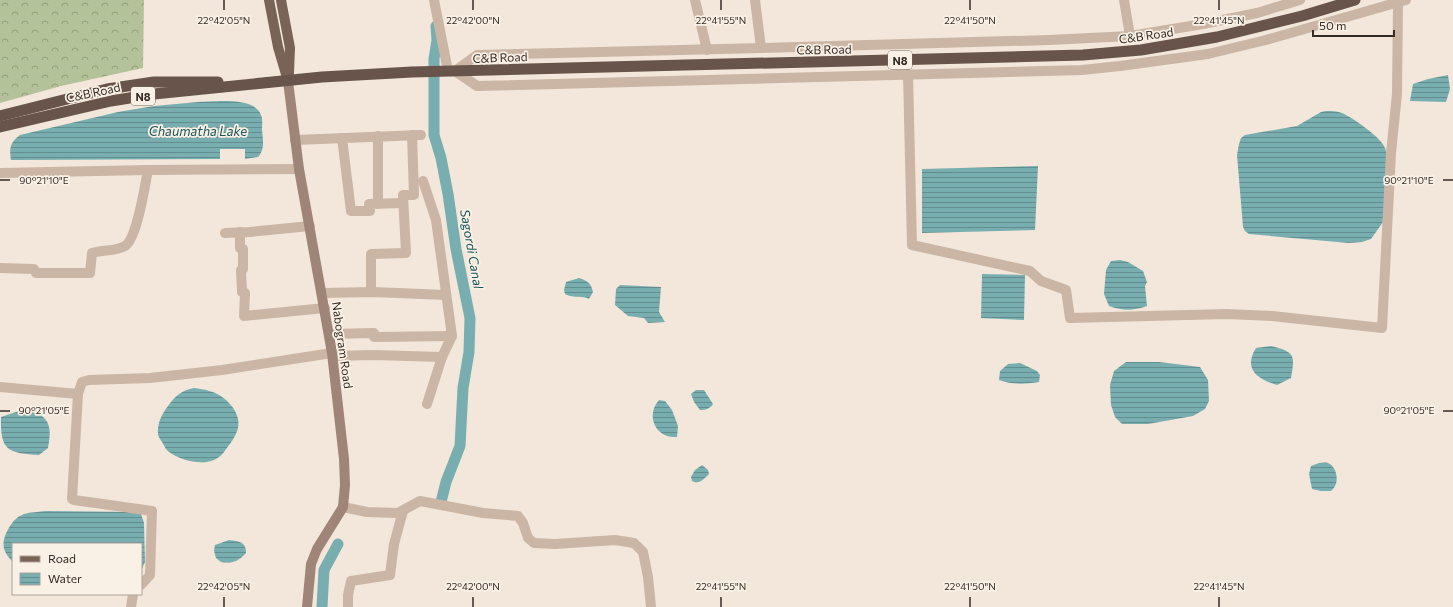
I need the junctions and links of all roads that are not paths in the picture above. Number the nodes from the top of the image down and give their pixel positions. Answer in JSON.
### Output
{"nodes":[{"id":1,"x":269,"y":0,"type":"edge"},
{"id":2,"x":281,"y":0,"type":"edge"},
{"id":3,"x":434,"y":0,"type":"edge"},
{"id":4,"x":695,"y":0,"type":"edge"},
{"id":5,"x":755,"y":0,"type":"edge"},
{"id":6,"x":1124,"y":0,"type":"edge"},
{"id":7,"x":1300,"y":0,"type":"edge"},
{"id":8,"x":1355,"y":0,"type":"edge"},
{"id":9,"x":1402,"y":1,"type":"edge"},
{"id":10,"x":1130,"y":36,"type":"junction"},
{"id":11,"x":761,"y":48,"type":"junction"},
{"id":12,"x":707,"y":50,"type":"junction"},
{"id":13,"x":447,"y":72,"type":"junction"},
{"id":14,"x":908,"y":74,"type":"junction"},
{"id":15,"x":288,"y":81,"type":"junction"},
{"id":16,"x":0,"y":116,"type":"edge"},
{"id":17,"x":0,"y":127,"type":"edge"},
{"id":18,"x":378,"y":136,"type":"junction"},
{"id":19,"x":342,"y":138,"type":"junction"},
{"id":20,"x":295,"y":140,"type":"junction"},
{"id":21,"x":299,"y":169,"type":"junction"},
{"id":22,"x":148,"y":170,"type":"junction"},
{"id":23,"x":0,"y":173,"type":"edge"},
{"id":24,"x":423,"y":181,"type":"dead end"},
{"id":25,"x":403,"y":203,"type":"junction"},
{"id":26,"x":378,"y":204,"type":"junction"},
{"id":27,"x":310,"y":226,"type":"junction"},
{"id":28,"x":240,"y":232,"type":"junction"},
{"id":29,"x":225,"y":233,"type":"dead end"},
{"id":30,"x":0,"y":268,"type":"edge"},
{"id":31,"x":371,"y":292,"type":"junction"},
{"id":32,"x":322,"y":293,"type":"junction"},
{"id":33,"x":446,"y":295,"type":"junction"},
{"id":34,"x":325,"y":308,"type":"junction"},
{"id":35,"x":329,"y":334,"type":"junction"},
{"id":36,"x":452,"y":336,"type":"junction"},
{"id":37,"x":332,"y":354,"type":"junction"},
{"id":38,"x":442,"y":356,"type":"junction"},
{"id":39,"x":0,"y":387,"type":"edge"},
{"id":40,"x":78,"y":394,"type":"junction"},
{"id":41,"x":427,"y":404,"type":"dead end"},
{"id":42,"x":343,"y":507,"type":"junction"},
{"id":43,"x":403,"y":511,"type":"junction"},
{"id":44,"x":142,"y":584,"type":"edge"},
{"id":45,"x":133,"y":595,"type":"edge"},
{"id":46,"x":131,"y":607,"type":"edge"},
{"id":47,"x":307,"y":607,"type":"edge"},
{"id":48,"x":348,"y":607,"type":"edge"},
{"id":49,"x":651,"y":607,"type":"edge"}],
"edges":[{"from":1,"to":15,"type":"main road"},
{"from":2,"to":15,"type":"main road"},
{"from":3,"to":13,"type":"street"},
{"from":4,"to":12,"type":"street"},
{"from":5,"to":11,"type":"street"},
{"from":6,"to":10,"type":"street"},
{"from":7,"to":10,"type":"street"},
{"from":8,"to":13,"type":"highway","name":"C&B Road","number":"N8"},
{"from":9,"to":14,"type":"street"},
{"from":9,"to":14,"type":"street"},
{"from":10,"to":11,"type":"street"},
{"from":11,"to":12,"type":"street"},
{"from":12,"to":13,"type":"street"},
{"from":13,"to":14,"type":"street"},
{"from":13,"to":15,"type":"highway","name":"C&B Road","number":"N8"},
{"from":15,"to":16,"type":"highway","name":"C&B Road","number":"N8"},
{"from":15,"to":17,"type":"highway","name":"C&B Road","number":"N8"},
{"from":15,"to":20,"type":"main road","name":"Nabogram Road"},
{"from":18,"to":19,"type":"street"},
{"from":18,"to":25,"type":"street"},
{"from":18,"to":26,"type":"street"},
{"from":19,"to":20,"type":"street"},
{"from":19,"to":26,"type":"street"},
{"from":20,"to":21,"type":"main road","name":"Nabogram Road"},
{"from":21,"to":22,"type":"street"},
{"from":21,"to":27,"type":"main road","name":"Nabogram Road"},
{"from":22,"to":23,"type":"street"},
{"from":22,"to":30,"type":"street"},
{"from":24,"to":33,"type":"street"},
{"from":25,"to":26,"type":"street"},
{"from":25,"to":31,"type":"street"},
{"from":27,"to":28,"type":"street"},
{"from":27,"to":32,"type":"main road","name":"Nabogram Road"},
{"from":28,"to":29,"type":"street"},
{"from":28,"to":34,"type":"street"},
{"from":31,"to":32,"type":"street"},
{"from":31,"to":33,"type":"street"},
{"from":32,"to":34,"type":"main road","name":"Nabogram Road"},
{"from":33,"to":36,"type":"street"},
{"from":34,"to":35,"type":"main road","name":"Nabogram Road"},
{"from":35,"to":36,"type":"street"},
{"from":35,"to":37,"type":"main road","name":"Nabogram Road"},
{"from":36,"to":38,"type":"street"},
{"from":37,"to":38,"type":"street"},
{"from":37,"to":40,"type":"street"},
{"from":37,"to":42,"type":"main road","name":"Nabogram Road"},
{"from":38,"to":41,"type":"street"},
{"from":39,"to":40,"type":"street"},
{"from":40,"to":44,"type":"street"},
{"from":42,"to":43,"type":"street"},
{"from":42,"to":47,"type":"main road","name":"Nabogram Road"},
{"from":43,"to":48,"type":"street"},
{"from":43,"to":49,"type":"street"},
{"from":45,"to":46,"type":"street"}]}
